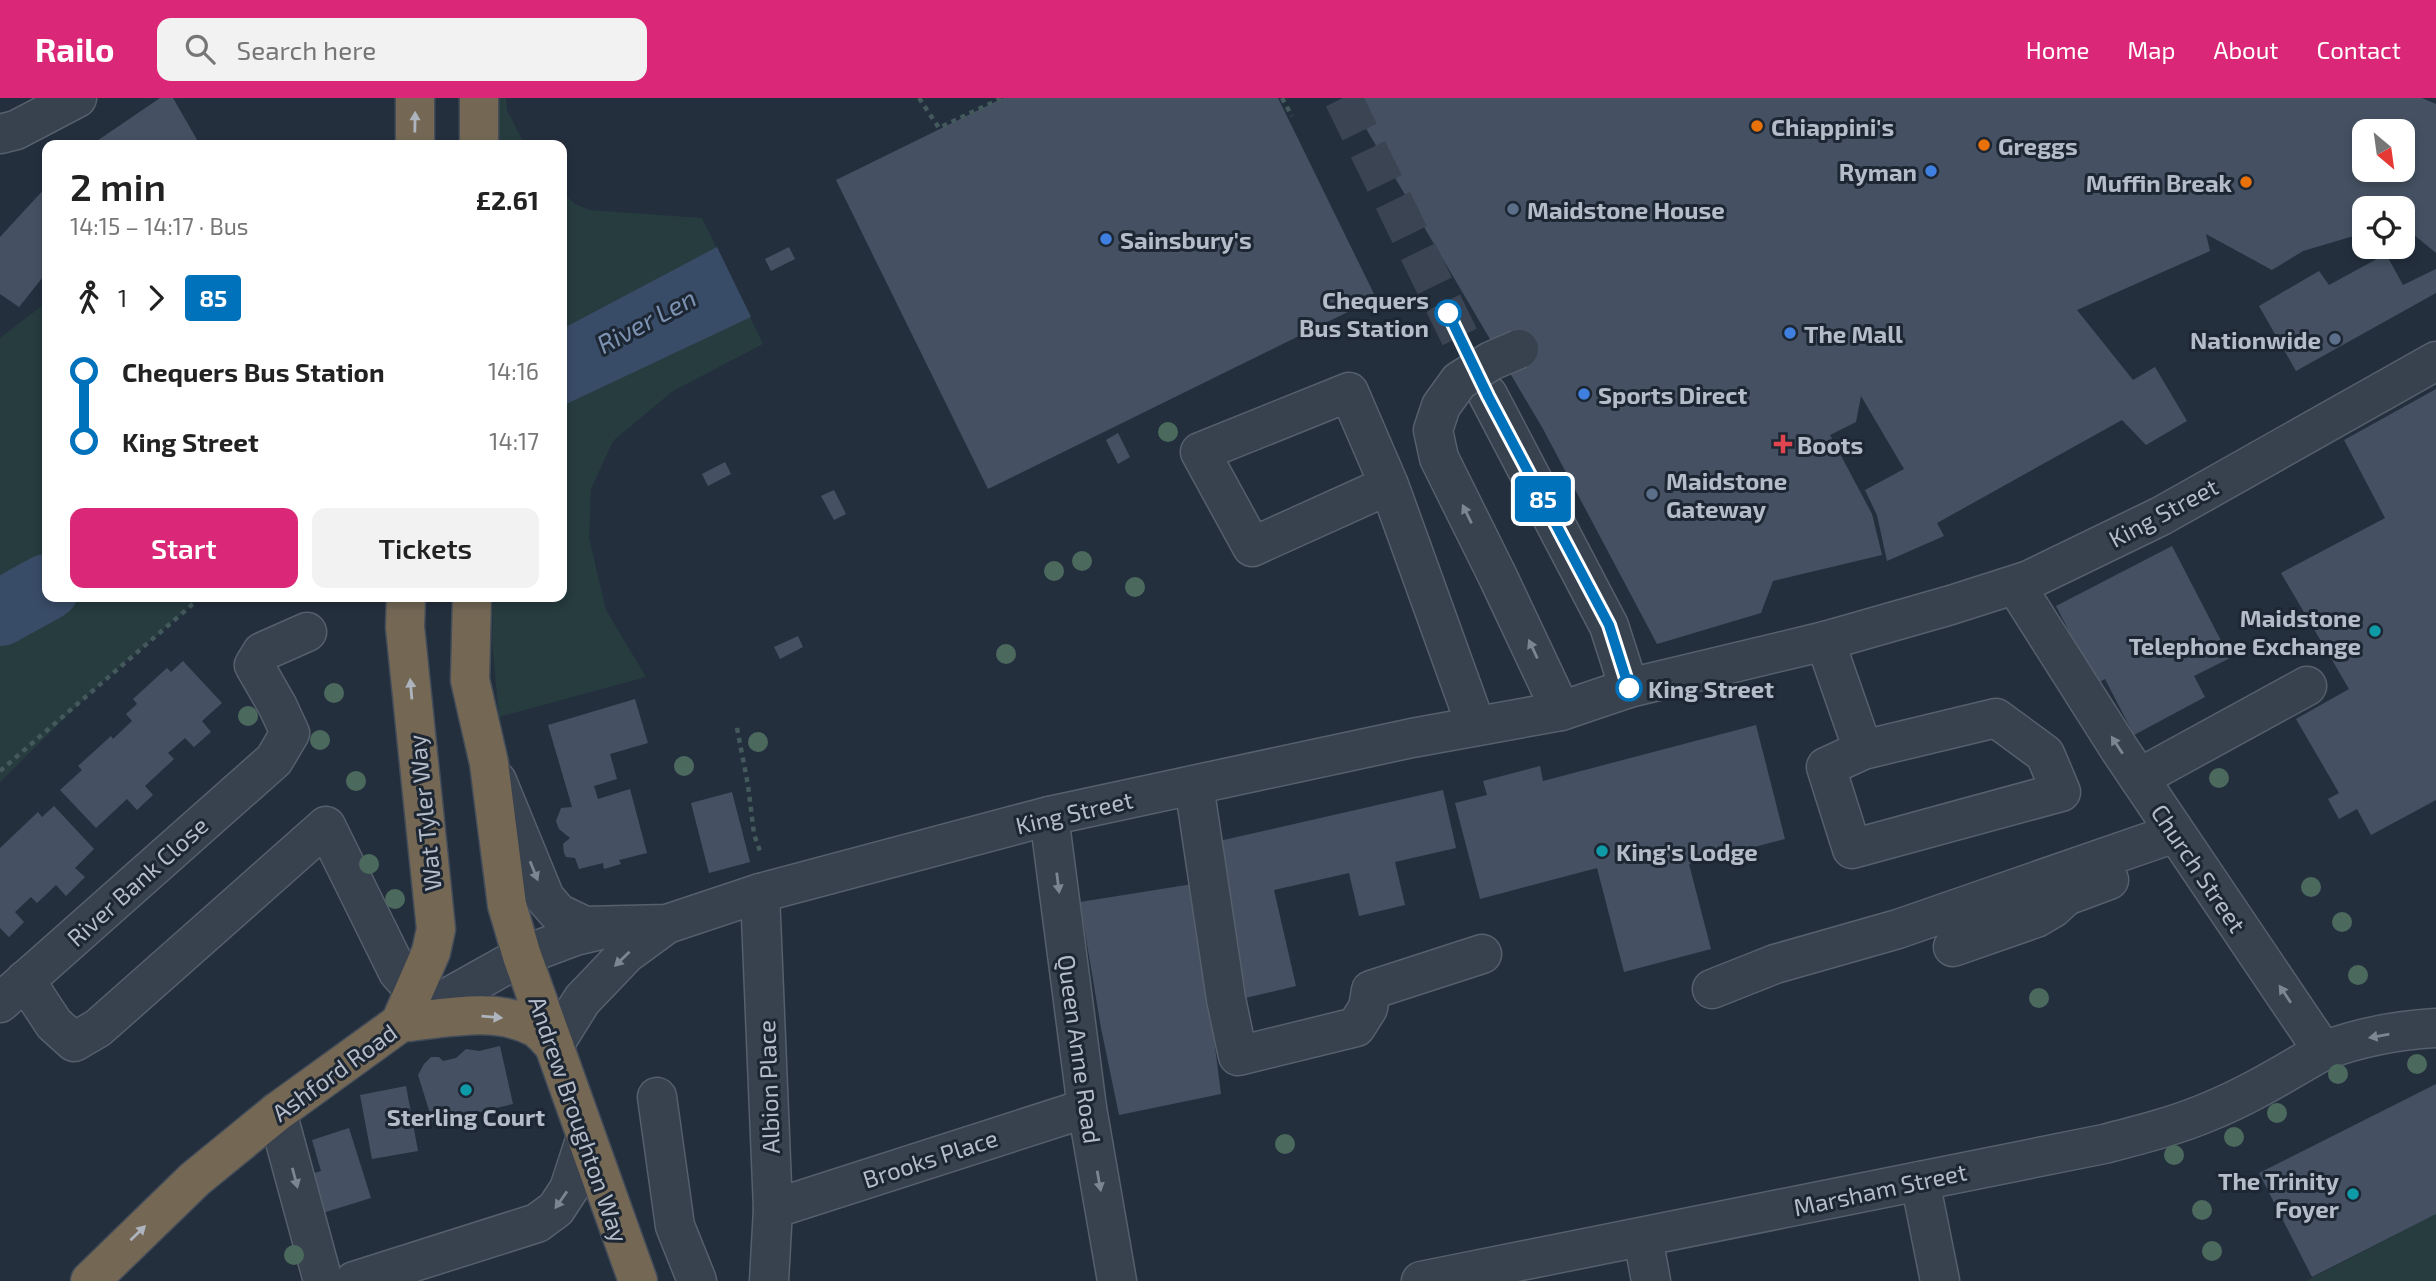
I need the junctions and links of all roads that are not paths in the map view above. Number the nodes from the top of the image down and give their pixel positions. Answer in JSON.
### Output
{"nodes":[{"id":1,"x":76,"y":98,"type":"edge"},
{"id":2,"x":415,"y":98,"type":"edge"},
{"id":3,"x":479,"y":98,"type":"edge"},
{"id":4,"x":0,"y":134,"type":"edge"},
{"id":5,"x":415,"y":140,"type":"edge"},
{"id":6,"x":479,"y":140,"type":"edge"},
{"id":7,"x":1519,"y":349,"type":"dead end"},
{"id":8,"x":2436,"y":361,"type":"edge"},
{"id":9,"x":1488,"y":396,"type":"tunnel mouth"},
{"id":10,"x":1390,"y":485,"type":"junction"},
{"id":11,"x":2016,"y":586,"type":"junction"},
{"id":12,"x":406,"y":602,"type":"edge"},
{"id":13,"x":472,"y":602,"type":"edge"},
{"id":14,"x":307,"y":632,"type":"dead end"},
{"id":15,"x":1825,"y":641,"type":"junction"},
{"id":16,"x":2307,"y":686,"type":"dead end"},
{"id":17,"x":1629,"y":688,"type":"junction"},
{"id":18,"x":1561,"y":711,"type":"junction"},
{"id":19,"x":1476,"y":726,"type":"junction"},
{"id":20,"x":1863,"y":750,"type":"junction"},
{"id":21,"x":489,"y":763,"type":"junction"},
{"id":22,"x":2139,"y":778,"type":"junction"},
{"id":23,"x":1194,"y":785,"type":"junction"},
{"id":24,"x":1049,"y":816,"type":"junction"},
{"id":25,"x":2180,"y":841,"type":"junction"},
{"id":26,"x":766,"y":891,"type":"junction"},
{"id":27,"x":667,"y":924,"type":"junction"},
{"id":28,"x":618,"y":925,"type":"junction"},
{"id":29,"x":1953,"y":947,"type":"dead end"},
{"id":30,"x":1482,"y":954,"type":"dead end"},
{"id":31,"x":522,"y":956,"type":"junction"},
{"id":32,"x":1712,"y":989,"type":"dead end"},
{"id":33,"x":13,"y":991,"type":"edge"},
{"id":34,"x":407,"y":1007,"type":"junction"},
{"id":35,"x":2436,"y":1028,"type":"edge"},
{"id":36,"x":554,"y":1045,"type":"junction"},
{"id":37,"x":2323,"y":1051,"type":"junction"},
{"id":38,"x":657,"y":1097,"type":"dead end"},
{"id":39,"x":1087,"y":1108,"type":"junction"},
{"id":40,"x":277,"y":1112,"type":"junction"},
{"id":41,"x":586,"y":1137,"type":"junction"},
{"id":42,"x":1920,"y":1181,"type":"junction"},
{"id":43,"x":773,"y":1209,"type":"junction"},
{"id":44,"x":1643,"y":1238,"type":"junction"},
{"id":45,"x":1515,"y":1272,"type":"edge"},
{"id":46,"x":635,"y":1278,"type":"edge"},
{"id":47,"x":90,"y":1281,"type":"edge"},
{"id":48,"x":323,"y":1281,"type":"edge"},
{"id":49,"x":354,"y":1281,"type":"edge"},
{"id":50,"x":696,"y":1281,"type":"edge"},
{"id":51,"x":769,"y":1281,"type":"edge"},
{"id":52,"x":1117,"y":1281,"type":"edge"},
{"id":53,"x":1422,"y":1281,"type":"edge"},
{"id":54,"x":1651,"y":1281,"type":"edge"},
{"id":55,"x":1940,"y":1281,"type":"edge"}],
"edges":[{"from":1,"to":4,"type":"street"},
{"from":5,"to":2,"type":"highway","one_way":true},
{"from":3,"to":6,"type":"highway"},
{"from":18,"to":7,"type":"street","one_way":true,"bridge":true},
{"from":8,"to":11,"type":"street","name":"King Street"},
{"from":9,"to":17,"type":"street"},
{"from":10,"to":10,"type":"street"},
{"from":10,"to":19,"type":"street"},
{"from":11,"to":15,"type":"street","name":"King Street"},
{"from":22,"to":11,"type":"street","name":"Church Street","one_way":true},
{"from":34,"to":12,"type":"highway","name":"Wat Tyler Way","one_way":true},
{"from":13,"to":21,"type":"highway"},
{"from":14,"to":33,"type":"street","name":"River Bank Close"},
{"from":15,"to":17,"type":"street","name":"King Street"},
{"from":15,"to":20,"type":"street"},
{"from":16,"to":22,"type":"street"},
{"from":17,"to":18,"type":"street","name":"King Street"},
{"from":18,"to":19,"type":"street","name":"King Street"},
{"from":19,"to":23,"type":"street","name":"King Street"},
{"from":20,"to":20,"type":"street"},
{"from":21,"to":28,"type":"street","name":"Ashford Road","one_way":true},
{"from":21,"to":31,"type":"highway"},
{"from":22,"to":25,"type":"street","name":"Church Street"},
{"from":23,"to":24,"type":"street","name":"King Street"},
{"from":23,"to":30,"type":"street"},
{"from":24,"to":26,"type":"street","name":"King Street"},
{"from":24,"to":39,"type":"street","name":"Queen Anne Road","one_way":true},
{"from":25,"to":29,"type":"street"},
{"from":25,"to":32,"type":"street"},
{"from":37,"to":25,"type":"street","name":"Church Street","one_way":true},
{"from":26,"to":27,"type":"street","name":"Ashford Road"},
{"from":26,"to":43,"type":"street","name":"Albion Place"},
{"from":27,"to":28,"type":"street","name":"Ashford Road"},
{"from":27,"to":36,"type":"street","name":"Ashford Road","one_way":true},
{"from":28,"to":31,"type":"street","name":"Ashford Road"},
{"from":31,"to":34,"type":"street","name":"Ashford Road"},
{"from":31,"to":36,"type":"highway","name":"Andrew Broughton Way"},
{"from":33,"to":34,"type":"street"},
{"from":34,"to":36,"type":"highway","one_way":true},
{"from":34,"to":40,"type":"highway","name":"Ashford Road"},
{"from":35,"to":37,"type":"street","one_way":true},
{"from":36,"to":41,"type":"highway","name":"Andrew Broughton Way"},
{"from":37,"to":42,"type":"street","name":"Marsham Street"},
{"from":38,"to":50,"type":"street"},
{"from":39,"to":43,"type":"street","name":"Brooks Place"},
{"from":39,"to":52,"type":"street","name":"Queen Anne Road","one_way":true},
{"from":47,"to":40,"type":"highway","name":"Ashford Road","one_way":true},
{"from":40,"to":48,"type":"street","one_way":true},
{"from":41,"to":46,"type":"highway","name":"Andrew Broughton Way"},
{"from":41,"to":49,"type":"street","one_way":true},
{"from":42,"to":44,"type":"street","name":"Marsham Street"},
{"from":42,"to":55,"type":"street"},
{"from":43,"to":51,"type":"street","name":"Albion Place"},
{"from":44,"to":45,"type":"street","name":"Marsham Street"},
{"from":44,"to":54,"type":"street"},
{"from":45,"to":53,"type":"street","name":"Marsham Street"}]}
